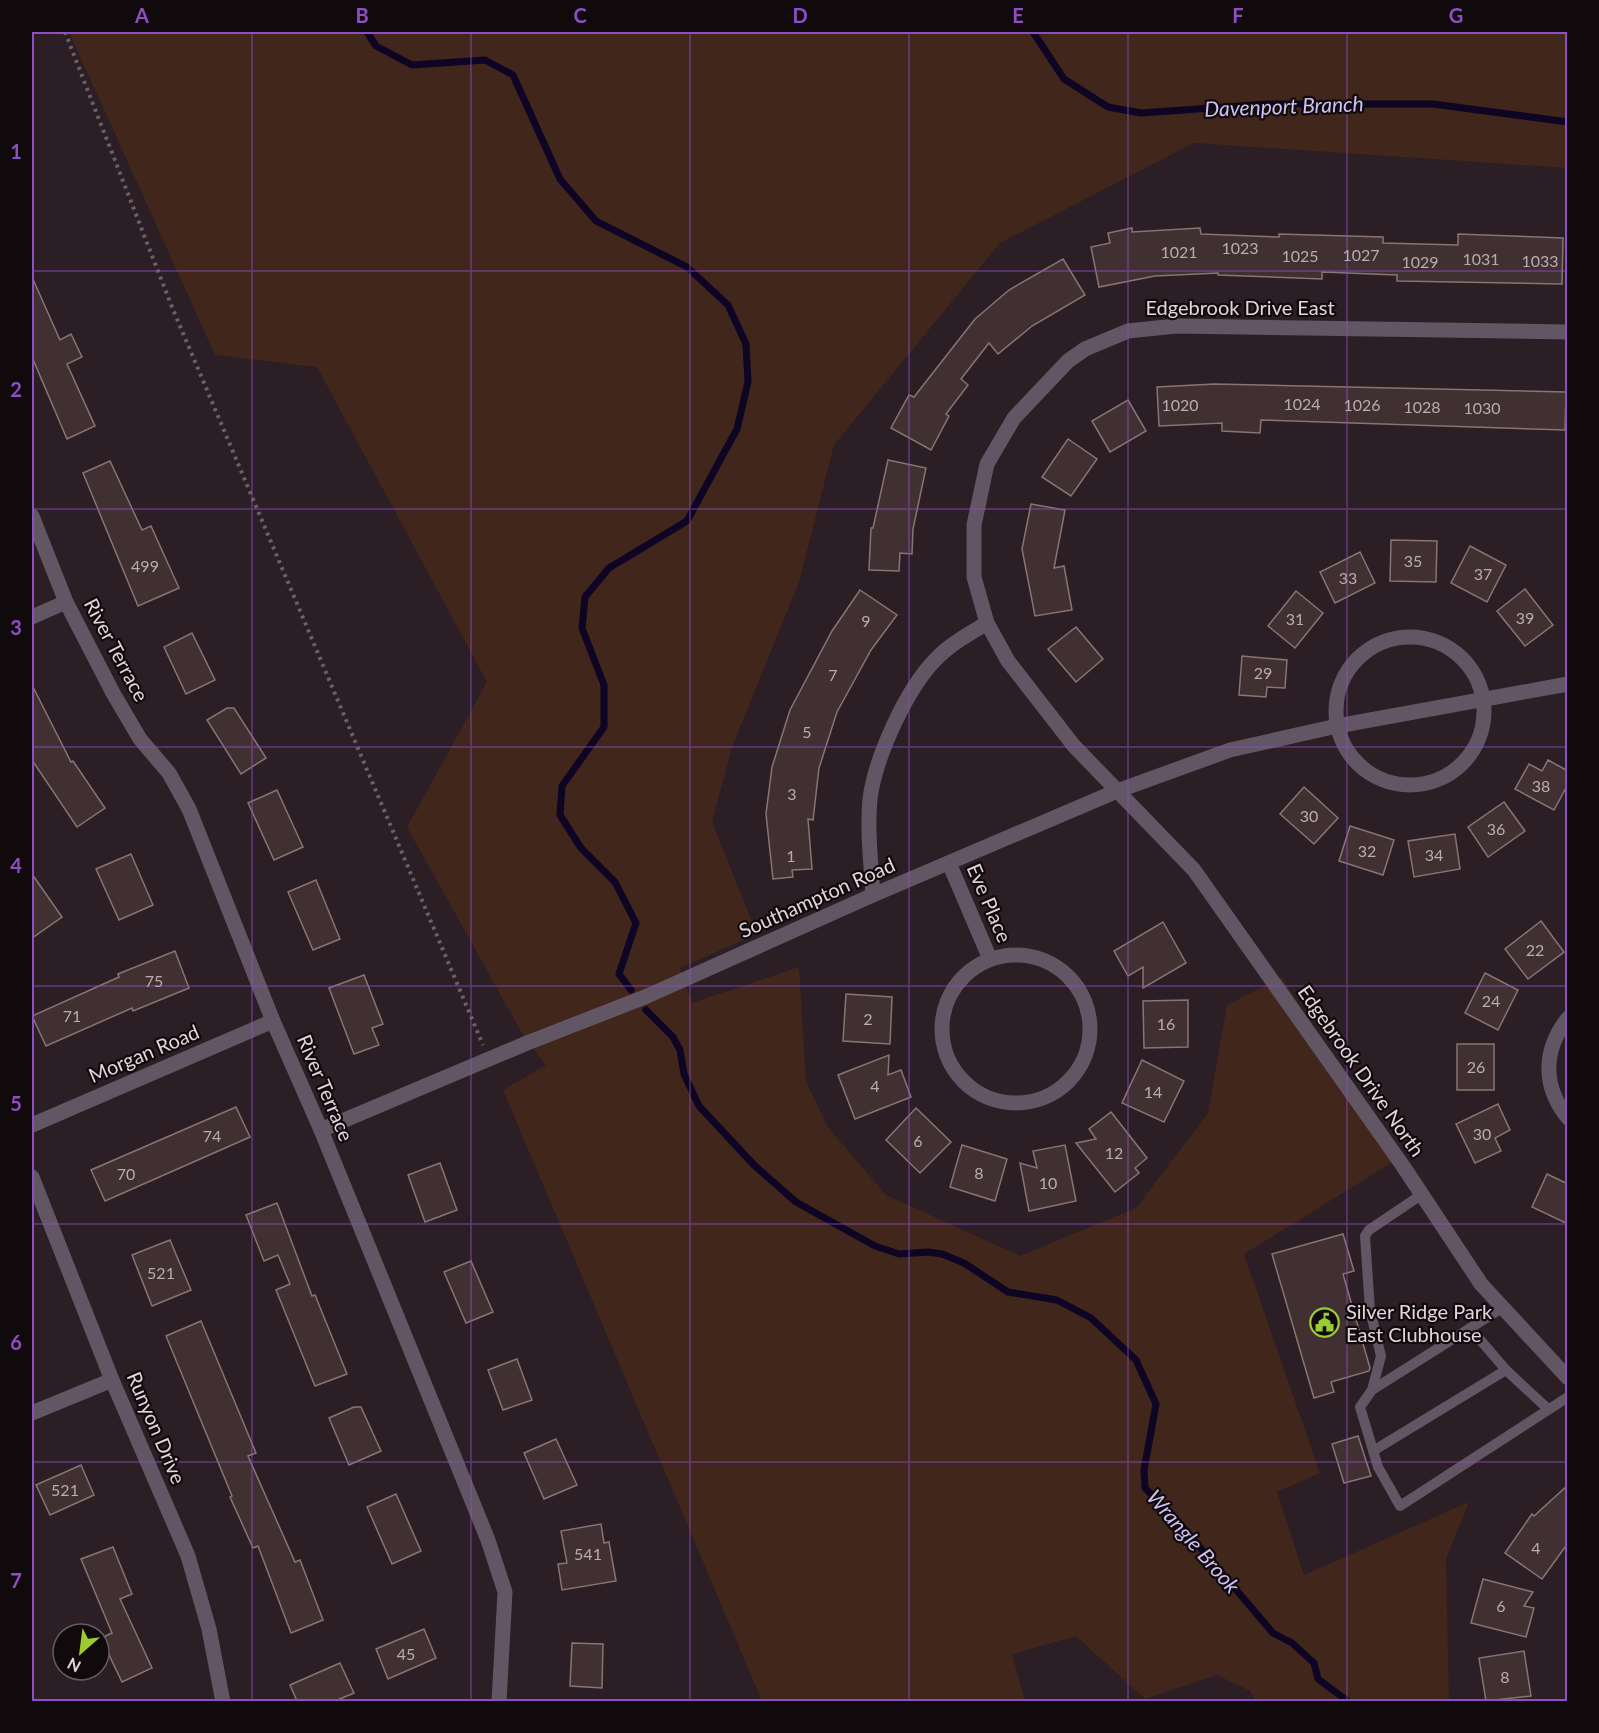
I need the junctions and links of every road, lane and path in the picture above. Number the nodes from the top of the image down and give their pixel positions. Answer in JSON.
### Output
{"nodes":[{"id":1,"x":64,"y":32,"type":"edge"},
{"id":2,"x":1568,"y":332,"type":"edge"},
{"id":3,"x":32,"y":516,"type":"edge"},
{"id":4,"x":66,"y":602,"type":"junction"},
{"id":5,"x":32,"y":617,"type":"edge"},
{"id":6,"x":987,"y":623,"type":"junction"},
{"id":7,"x":1568,"y":684,"type":"edge"},
{"id":8,"x":1484,"y":699,"type":"junction"},
{"id":9,"x":1337,"y":726,"type":"junction"},
{"id":10,"x":1117,"y":791,"type":"junction"},
{"id":11,"x":949,"y":863,"type":"junction"},
{"id":12,"x":873,"y":895,"type":"junction"},
{"id":13,"x":990,"y":959,"type":"junction"},
{"id":14,"x":1568,"y":1018,"type":"edge"},
{"id":15,"x":273,"y":1021,"type":"junction"},
{"id":16,"x":489,"y":1059,"type":"junction"},
{"id":17,"x":1568,"y":1118,"type":"edge"},
{"id":18,"x":32,"y":1125,"type":"edge"},
{"id":19,"x":321,"y":1130,"type":"junction"},
{"id":20,"x":32,"y":1178,"type":"edge"},
{"id":21,"x":1421,"y":1194,"type":"junction"},
{"id":22,"x":1502,"y":1308,"type":"junction"},
{"id":23,"x":1470,"y":1328,"type":"junction"},
{"id":24,"x":1506,"y":1370,"type":"junction"},
{"id":25,"x":1568,"y":1378,"type":"edge"},
{"id":26,"x":112,"y":1380,"type":"junction"},
{"id":27,"x":1372,"y":1390,"type":"junction"},
{"id":28,"x":1568,"y":1397,"type":"edge"},
{"id":29,"x":1548,"y":1409,"type":"junction"},
{"id":30,"x":32,"y":1413,"type":"edge"},
{"id":31,"x":1373,"y":1451,"type":"junction"},
{"id":32,"x":495,"y":1699,"type":"edge"},
{"id":33,"x":223,"y":1701,"type":"edge"}],
"edges":[{"from":1,"to":16,"type":"path"},
{"from":2,"to":6,"type":"street","name":"Edgebrook Drive East"},
{"from":3,"to":4,"type":"street","name":"River Terrace"},
{"from":4,"to":5,"type":"street"},
{"from":4,"to":15,"type":"street","name":"River Terrace"},
{"from":6,"to":10,"type":"street","name":"Edgebrook Drive East"},
{"from":6,"to":12,"type":"street"},
{"from":7,"to":8,"type":"street","name":"Southampton Road"},
{"from":8,"to":9,"type":"street","name":"Southampton Road"},
{"from":8,"to":9,"type":"street"},
{"from":8,"to":9,"type":"street"},
{"from":9,"to":10,"type":"street","name":"Southampton Road"},
{"from":10,"to":11,"type":"street","name":"Southampton Road"},
{"from":10,"to":21,"type":"street","name":"Edgebrook Drive North"},
{"from":11,"to":12,"type":"street","name":"Southampton Road"},
{"from":11,"to":13,"type":"street","name":"Eve Place"},
{"from":12,"to":16,"type":"street","name":"Southampton Road"},
{"from":13,"to":13,"type":"street","name":"Eve Place"},
{"from":14,"to":17,"type":"street"},
{"from":15,"to":18,"type":"street","name":"Morgan Road"},
{"from":15,"to":19,"type":"street","name":"River Terrace"},
{"from":16,"to":19,"type":"street","name":"Southampton Road"},
{"from":19,"to":32,"type":"street","name":"River Terrace"},
{"from":20,"to":26,"type":"street","name":"Runyon Drive"},
{"from":21,"to":22,"type":"street","name":"Edgebrook Drive North"},
{"from":21,"to":27,"type":"lane"},
{"from":22,"to":23,"type":"lane"},
{"from":22,"to":25,"type":"street","name":"Edgebrook Drive North"},
{"from":23,"to":24,"type":"lane"},
{"from":23,"to":27,"type":"lane"},
{"from":24,"to":29,"type":"lane"},
{"from":24,"to":31,"type":"lane"},
{"from":26,"to":30,"type":"street"},
{"from":26,"to":33,"type":"street","name":"Runyon Drive"},
{"from":27,"to":31,"type":"lane"},
{"from":28,"to":29,"type":"lane"},
{"from":29,"to":31,"type":"lane"}]}
